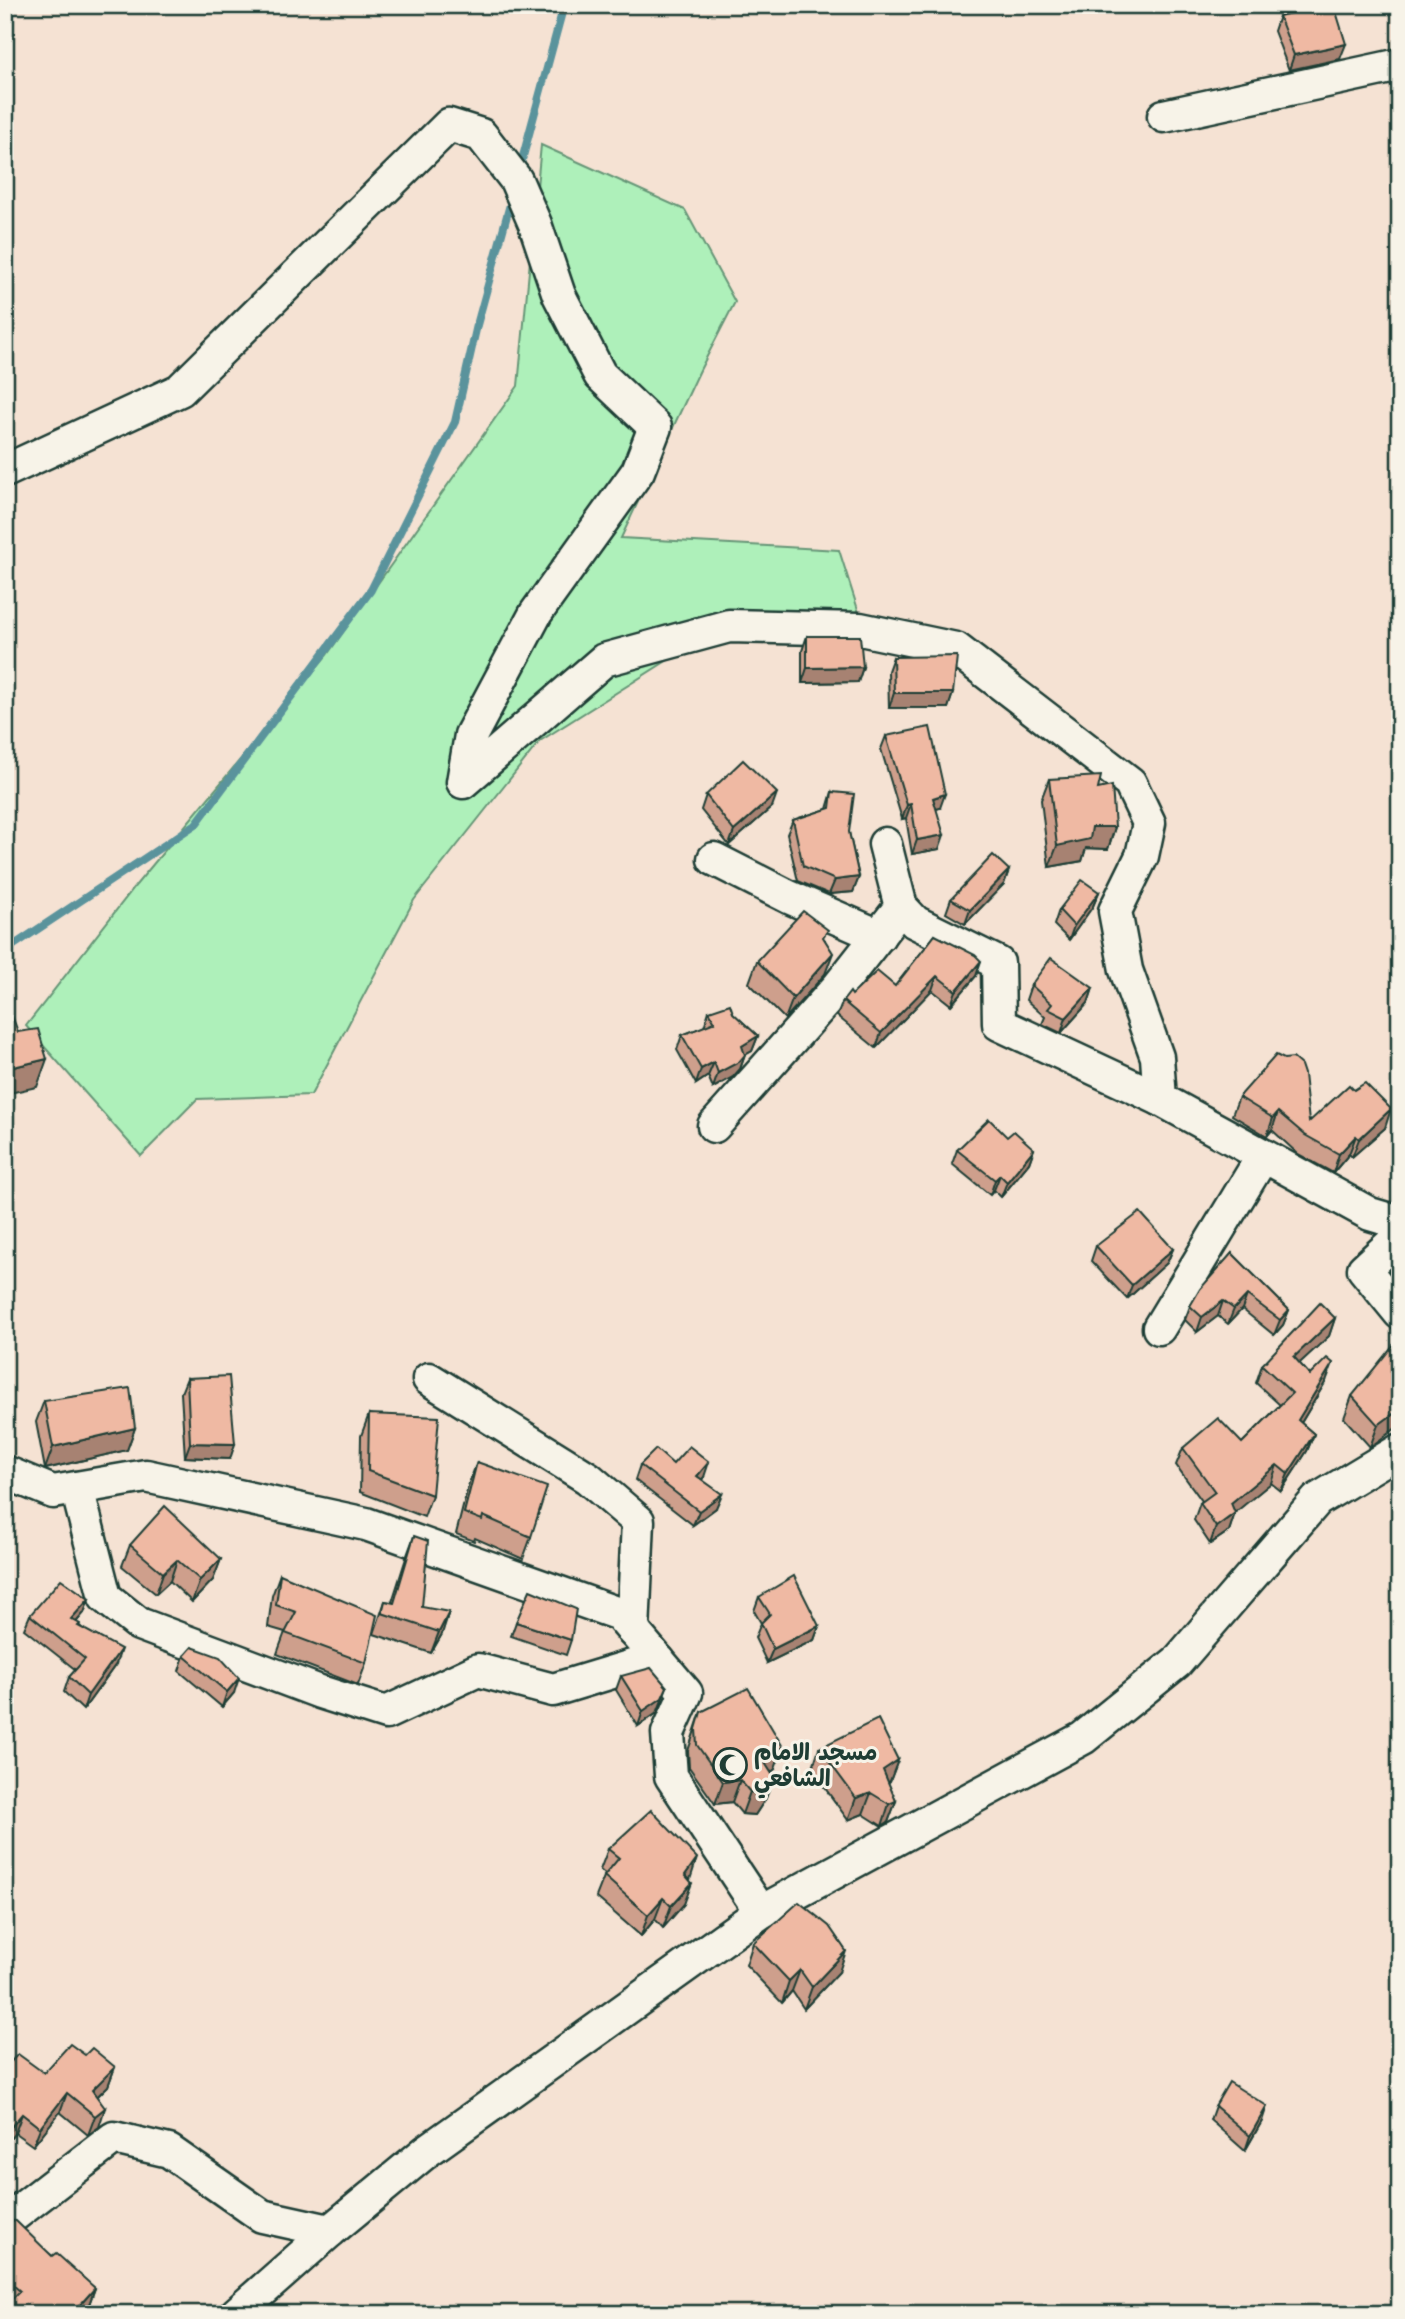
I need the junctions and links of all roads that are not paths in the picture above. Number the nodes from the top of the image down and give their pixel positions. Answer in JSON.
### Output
{"nodes":[{"id":1,"x":1400,"y":65,"type":"edge"},
{"id":2,"x":1164,"y":116,"type":"dead end"},
{"id":3,"x":5,"y":471,"type":"edge"},
{"id":4,"x":885,"y":844,"type":"dead end"},
{"id":5,"x":714,"y":859,"type":"dead end"},
{"id":6,"x":901,"y":907,"type":"junction"},
{"id":7,"x":878,"y":936,"type":"junction"},
{"id":8,"x":1160,"y":1099,"type":"junction"},
{"id":9,"x":714,"y":1126,"type":"dead end"},
{"id":10,"x":1263,"y":1156,"type":"junction"},
{"id":11,"x":1400,"y":1223,"type":"edge"},
{"id":12,"x":1400,"y":1236,"type":"edge"},
{"id":13,"x":1400,"y":1312,"type":"edge"},
{"id":14,"x":1159,"y":1328,"type":"dead end"},
{"id":15,"x":429,"y":1379,"type":"dead end"},
{"id":16,"x":1400,"y":1450,"type":"edge"},
{"id":17,"x":5,"y":1472,"type":"edge"},
{"id":18,"x":77,"y":1488,"type":"junction"},
{"id":19,"x":633,"y":1631,"type":"junction"},
{"id":20,"x":659,"y":1661,"type":"junction"},
{"id":21,"x":761,"y":1912,"type":"junction"},
{"id":22,"x":5,"y":2222,"type":"edge"},
{"id":23,"x":330,"y":2231,"type":"junction"},
{"id":24,"x":236,"y":2314,"type":"edge"}],
"edges":[{"from":1,"to":2,"type":"street"},
{"from":3,"to":8,"type":"street"},
{"from":4,"to":6,"type":"street"},
{"from":5,"to":7,"type":"street"},
{"from":6,"to":7,"type":"street"},
{"from":6,"to":8,"type":"street"},
{"from":7,"to":9,"type":"street"},
{"from":8,"to":10,"type":"street"},
{"from":10,"to":11,"type":"street"},
{"from":10,"to":14,"type":"street"},
{"from":12,"to":13,"type":"street"},
{"from":15,"to":19,"type":"street"},
{"from":16,"to":21,"type":"street"},
{"from":17,"to":18,"type":"street"},
{"from":18,"to":19,"type":"street"},
{"from":18,"to":20,"type":"street"},
{"from":19,"to":20,"type":"street"},
{"from":20,"to":21,"type":"street"},
{"from":21,"to":23,"type":"street"},
{"from":22,"to":23,"type":"street"},
{"from":23,"to":24,"type":"street"}]}
